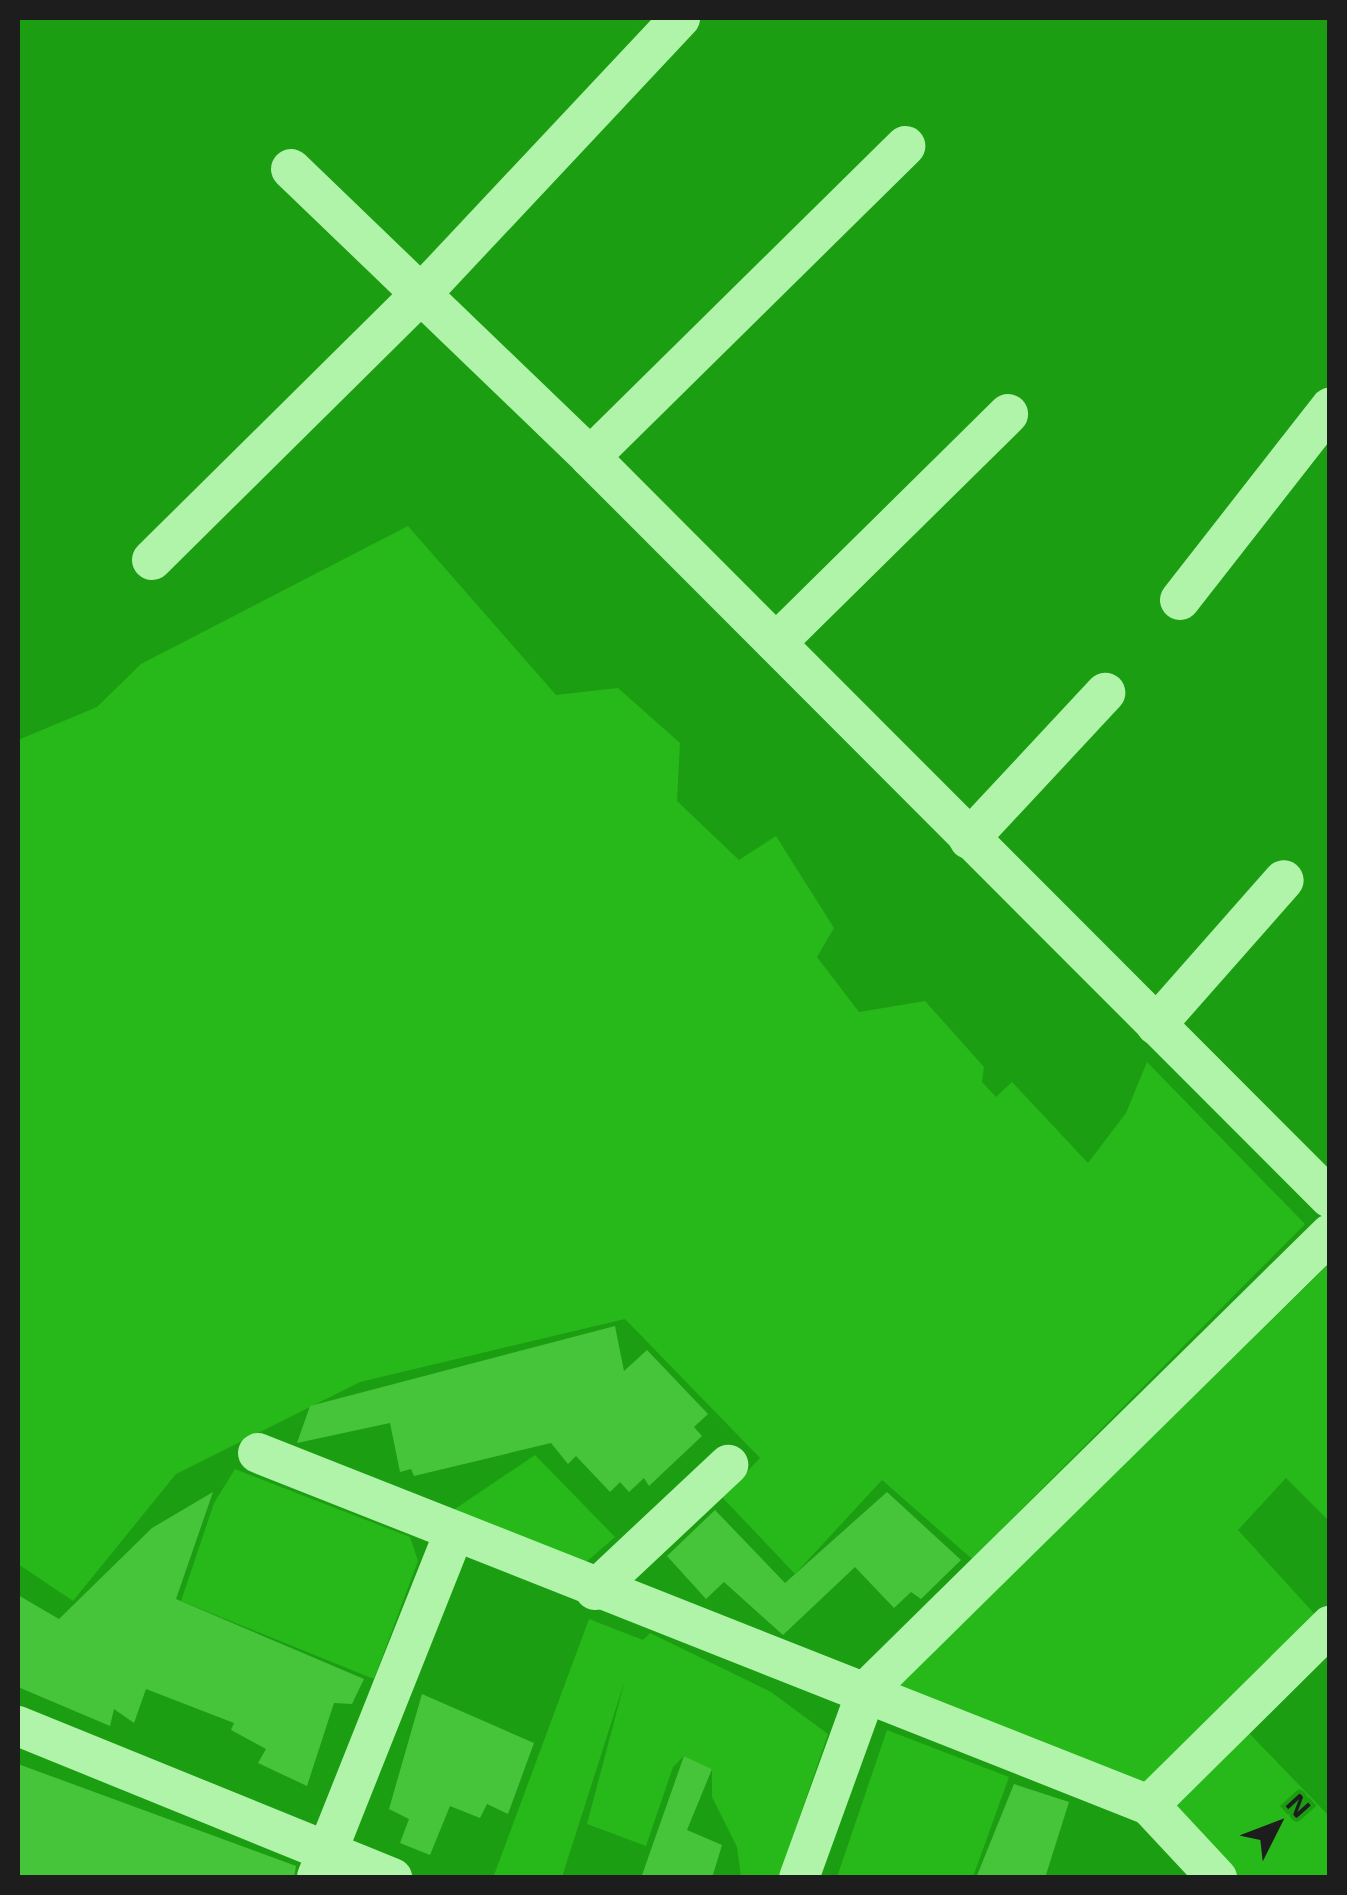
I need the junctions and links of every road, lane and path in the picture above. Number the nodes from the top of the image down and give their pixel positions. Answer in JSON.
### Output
{"nodes":[{"id":1,"x":680,"y":18,"type":"edge"},
{"id":2,"x":905,"y":146,"type":"dead end"},
{"id":3,"x":291,"y":169,"type":"dead end"},
{"id":4,"x":422,"y":293,"type":"junction"},
{"id":5,"x":1330,"y":408,"type":"edge"},
{"id":6,"x":1008,"y":414,"type":"dead end"},
{"id":7,"x":590,"y":456,"type":"junction"},
{"id":8,"x":152,"y":560,"type":"dead end"},
{"id":9,"x":1180,"y":600,"type":"dead end"},
{"id":10,"x":776,"y":643,"type":"junction"},
{"id":11,"x":1105,"y":694,"type":"dead end"},
{"id":12,"x":969,"y":839,"type":"junction"},
{"id":13,"x":1284,"y":880,"type":"dead end"},
{"id":14,"x":1156,"y":1025,"type":"junction"},
{"id":15,"x":1330,"y":1198,"type":"edge"},
{"id":16,"x":1330,"y":1234,"type":"edge"},
{"id":17,"x":258,"y":1453,"type":"dead end"},
{"id":18,"x":728,"y":1465,"type":"dead end"},
{"id":19,"x":454,"y":1532,"type":"junction"},
{"id":20,"x":595,"y":1590,"type":"junction"},
{"id":21,"x":1326,"y":1636,"type":"edge"},
{"id":22,"x":867,"y":1690,"type":"junction"},
{"id":23,"x":18,"y":1726,"type":"edge"},
{"id":24,"x":1149,"y":1805,"type":"junction"},
{"id":25,"x":322,"y":1865,"type":"edge"},
{"id":26,"x":392,"y":1878,"type":"edge"},
{"id":27,"x":799,"y":1878,"type":"edge"},
{"id":28,"x":1217,"y":1878,"type":"edge"}],
"edges":[{"from":1,"to":4,"type":"street"},
{"from":2,"to":7,"type":"street"},
{"from":3,"to":4,"type":"street"},
{"from":4,"to":7,"type":"street"},
{"from":4,"to":8,"type":"street"},
{"from":5,"to":9,"type":"street"},
{"from":6,"to":10,"type":"street"},
{"from":7,"to":10,"type":"street"},
{"from":10,"to":12,"type":"street"},
{"from":11,"to":12,"type":"street"},
{"from":12,"to":14,"type":"street"},
{"from":13,"to":14,"type":"street"},
{"from":14,"to":15,"type":"street"},
{"from":16,"to":22,"type":"street"},
{"from":17,"to":19,"type":"street"},
{"from":18,"to":20,"type":"street"},
{"from":19,"to":20,"type":"street"},
{"from":19,"to":25,"type":"street"},
{"from":20,"to":22,"type":"street"},
{"from":21,"to":24,"type":"street"},
{"from":22,"to":24,"type":"street"},
{"from":22,"to":27,"type":"street"},
{"from":23,"to":25,"type":"street"},
{"from":24,"to":28,"type":"street"},
{"from":25,"to":26,"type":"street"}]}
